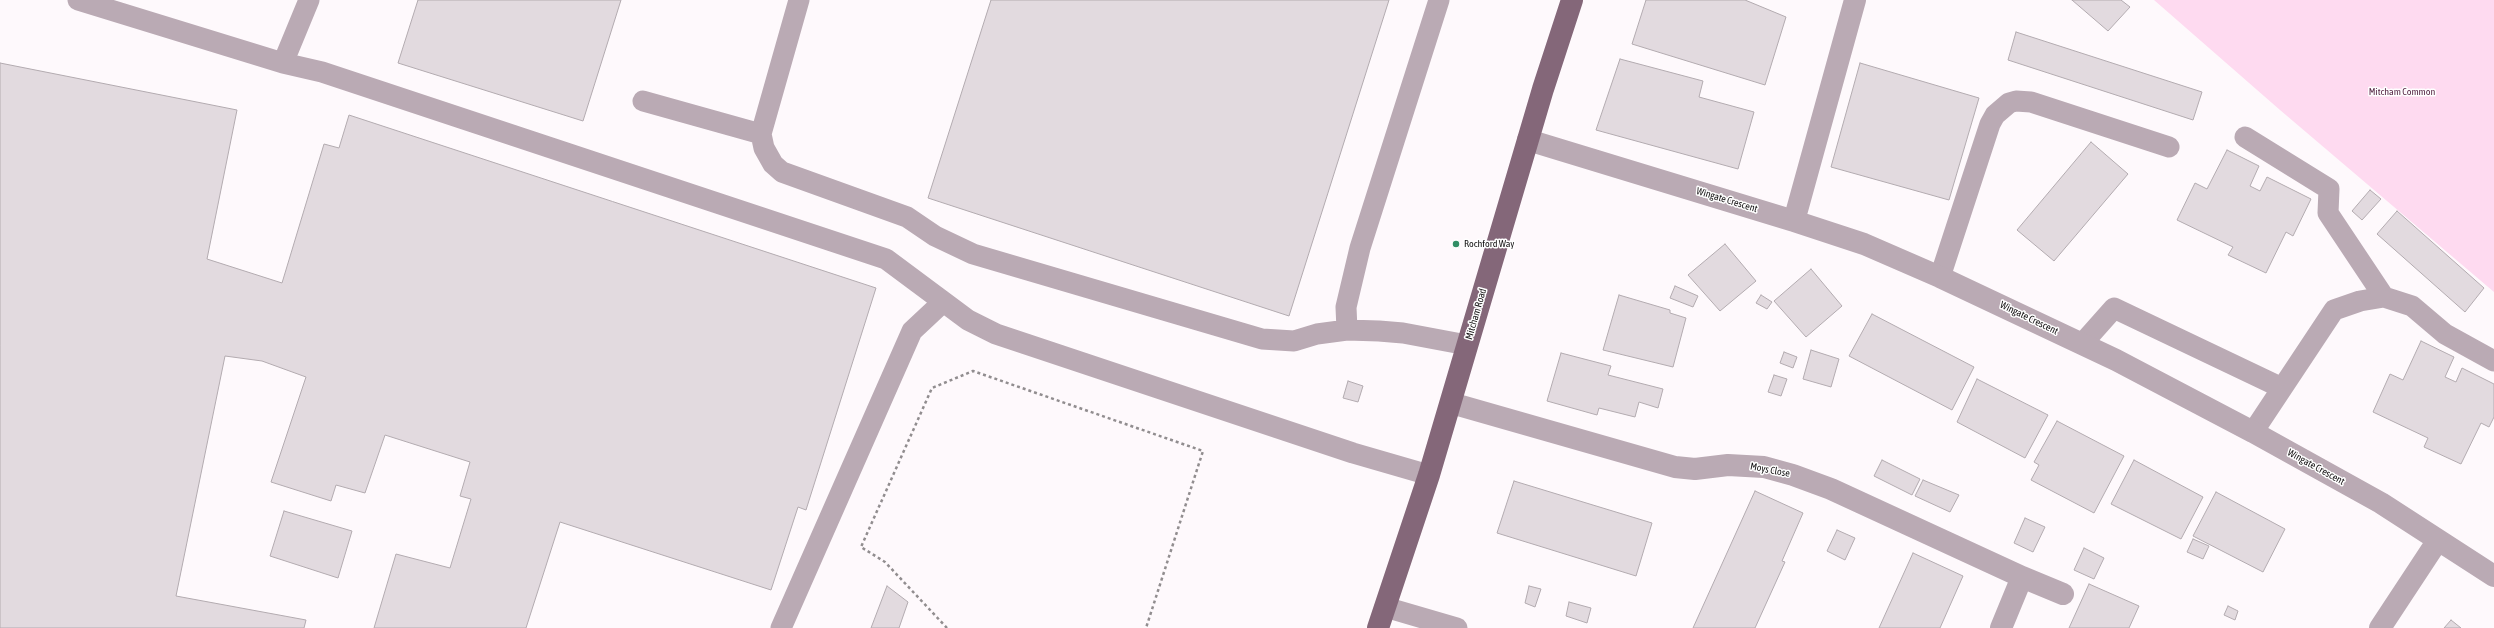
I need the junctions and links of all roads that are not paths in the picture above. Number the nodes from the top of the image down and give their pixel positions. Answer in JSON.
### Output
{"nodes":[{"id":1,"x":78,"y":0,"type":"edge"},
{"id":2,"x":309,"y":0,"type":"edge"},
{"id":3,"x":799,"y":0,"type":"edge"},
{"id":4,"x":1439,"y":0,"type":"edge"},
{"id":5,"x":1572,"y":0,"type":"edge"},
{"id":6,"x":1855,"y":0,"type":"edge"},
{"id":7,"x":283,"y":63,"type":"junction"},
{"id":8,"x":643,"y":101,"type":"dead end"},
{"id":9,"x":761,"y":134,"type":"junction"},
{"id":10,"x":2245,"y":137,"type":"dead end"},
{"id":11,"x":1528,"y":140,"type":"junction"},
{"id":12,"x":2169,"y":147,"type":"dead end"},
{"id":13,"x":1794,"y":221,"type":"junction"},
{"id":14,"x":1940,"y":277,"type":"junction"},
{"id":15,"x":2384,"y":297,"type":"junction"},
{"id":16,"x":943,"y":302,"type":"junction"},
{"id":17,"x":1347,"y":330,"type":"junction"},
{"id":18,"x":2082,"y":344,"type":"junction"},
{"id":19,"x":1467,"y":345,"type":"junction"},
{"id":20,"x":2494,"y":361,"type":"edge"},
{"id":21,"x":2282,"y":388,"type":"junction"},
{"id":22,"x":1451,"y":403,"type":"junction"},
{"id":23,"x":2253,"y":432,"type":"junction"},
{"id":24,"x":1428,"y":475,"type":"junction"},
{"id":25,"x":2438,"y":540,"type":"junction"},
{"id":26,"x":2494,"y":576,"type":"edge"},
{"id":27,"x":2022,"y":577,"type":"junction"},
{"id":28,"x":2063,"y":594,"type":"dead end"},
{"id":29,"x":1385,"y":606,"type":"junction"},
{"id":30,"x":781,"y":628,"type":"edge"},
{"id":31,"x":1378,"y":628,"type":"edge"},
{"id":32,"x":1457,"y":628,"type":"edge"},
{"id":33,"x":2001,"y":628,"type":"edge"},
{"id":34,"x":2380,"y":628,"type":"edge"}],
"edges":[{"from":1,"to":7,"type":"lane"},
{"from":2,"to":7,"type":"lane"},
{"from":3,"to":9,"type":"lane"},
{"from":4,"to":17,"type":"lane"},
{"from":5,"to":11,"type":"main road","name":"Mitcham Road"},
{"from":6,"to":13,"type":"street"},
{"from":7,"to":16,"type":"lane"},
{"from":8,"to":9,"type":"lane"},
{"from":9,"to":17,"type":"lane"},
{"from":10,"to":15,"type":"lane"},
{"from":11,"to":13,"type":"street","name":"Wingate Crescent"},
{"from":11,"to":19,"type":"main road","name":"Mitcham Road"},
{"from":12,"to":14,"type":"lane"},
{"from":13,"to":14,"type":"street","name":"Wingate Crescent"},
{"from":14,"to":18,"type":"street","name":"Wingate Crescent"},
{"from":15,"to":20,"type":"lane"},
{"from":15,"to":21,"type":"lane"},
{"from":16,"to":24,"type":"lane"},
{"from":16,"to":30,"type":"lane"},
{"from":17,"to":19,"type":"lane"},
{"from":18,"to":21,"type":"lane"},
{"from":18,"to":23,"type":"street","name":"Wingate Crescent"},
{"from":19,"to":22,"type":"main road","name":"Mitcham Road"},
{"from":21,"to":23,"type":"lane"},
{"from":22,"to":24,"type":"main road","name":"Mitcham Road"},
{"from":22,"to":27,"type":"street","name":"Moys Close"},
{"from":23,"to":25,"type":"street","name":"Wingate Crescent"},
{"from":24,"to":29,"type":"main road","name":"Mitcham Road"},
{"from":25,"to":26,"type":"street","name":"Wingate Crescent"},
{"from":25,"to":34,"type":"street"},
{"from":27,"to":28,"type":"street","name":"Moys Close"},
{"from":27,"to":33,"type":"street"},
{"from":29,"to":31,"type":"main road","name":"Mitcham Road"},
{"from":29,"to":32,"type":"lane"}]}
